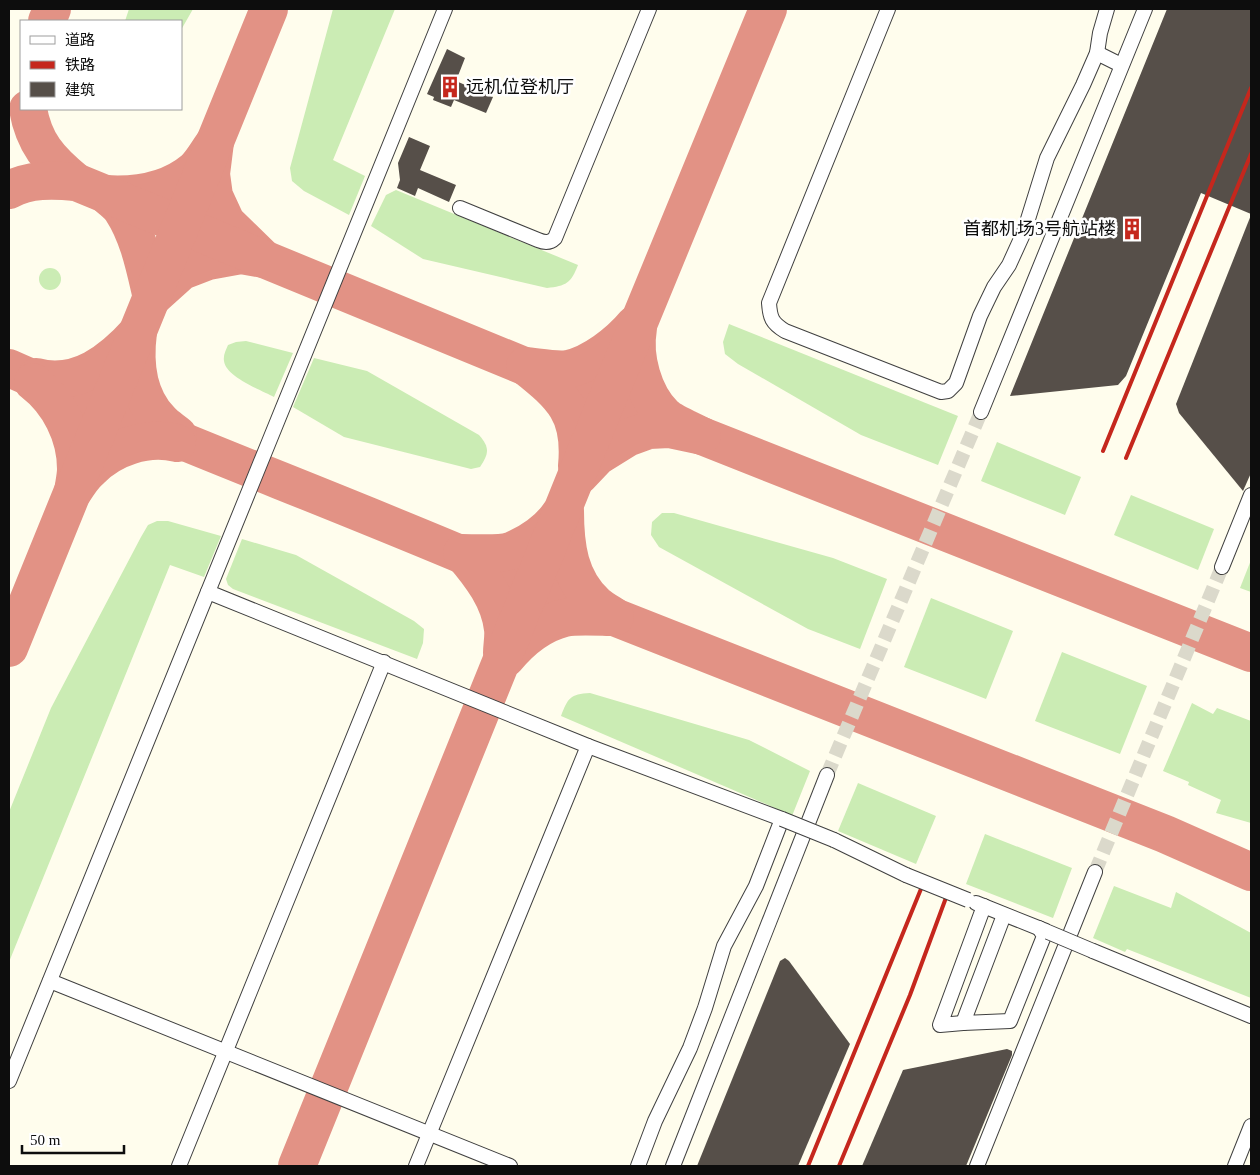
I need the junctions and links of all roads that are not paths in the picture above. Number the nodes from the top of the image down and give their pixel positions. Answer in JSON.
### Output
{"nodes":[{"id":1,"x":445,"y":9,"type":"edge"},
{"id":2,"x":649,"y":9,"type":"edge"},
{"id":3,"x":888,"y":9,"type":"edge"},
{"id":4,"x":1107,"y":9,"type":"edge"},
{"id":5,"x":1145,"y":9,"type":"edge"},
{"id":6,"x":1097,"y":53,"type":"junction"},
{"id":7,"x":1122,"y":64,"type":"junction"},
{"id":8,"x":460,"y":208,"type":"dead end"},
{"id":9,"x":981,"y":412,"type":"tunnel mouth"},
{"id":10,"x":1251,"y":495,"type":"edge"},
{"id":11,"x":1222,"y":567,"type":"tunnel mouth"},
{"id":12,"x":208,"y":592,"type":"junction"},
{"id":13,"x":384,"y":662,"type":"junction"},
{"id":14,"x":588,"y":746,"type":"junction"},
{"id":15,"x":827,"y":775,"type":"tunnel mouth"},
{"id":16,"x":782,"y":819,"type":"junction"},
{"id":17,"x":1095,"y":872,"type":"tunnel mouth"},
{"id":18,"x":984,"y":906,"type":"junction"},
{"id":19,"x":1004,"y":915,"type":"junction"},
{"id":20,"x":1044,"y":930,"type":"junction"},
{"id":21,"x":50,"y":981,"type":"junction"},
{"id":22,"x":1251,"y":1016,"type":"edge"},
{"id":23,"x":963,"y":1023,"type":"junction"},
{"id":24,"x":226,"y":1052,"type":"junction"},
{"id":25,"x":9,"y":1081,"type":"edge"},
{"id":26,"x":1251,"y":1126,"type":"edge"},
{"id":27,"x":429,"y":1134,"type":"junction"},
{"id":28,"x":179,"y":1166,"type":"edge"},
{"id":29,"x":416,"y":1166,"type":"edge"},
{"id":30,"x":510,"y":1166,"type":"edge"},
{"id":31,"x":638,"y":1166,"type":"edge"},
{"id":32,"x":673,"y":1166,"type":"edge"},
{"id":33,"x":977,"y":1166,"type":"edge"},
{"id":34,"x":1235,"y":1166,"type":"edge"}],
"edges":[{"from":1,"to":12,"type":"lane"},
{"from":2,"to":8,"type":"lane"},
{"from":3,"to":6,"type":"lane"},
{"from":4,"to":6,"type":"lane"},
{"from":5,"to":7,"type":"lane"},
{"from":6,"to":7,"type":"lane"},
{"from":7,"to":9,"type":"lane"},
{"from":10,"to":11,"type":"lane"},
{"from":12,"to":13,"type":"lane"},
{"from":12,"to":21,"type":"lane"},
{"from":13,"to":14,"type":"lane"},
{"from":13,"to":24,"type":"lane"},
{"from":14,"to":16,"type":"lane"},
{"from":14,"to":27,"type":"lane"},
{"from":15,"to":32,"type":"lane"},
{"from":16,"to":18,"type":"lane","bridge":true},
{"from":16,"to":31,"type":"lane"},
{"from":17,"to":33,"type":"lane"},
{"from":18,"to":19,"type":"lane"},
{"from":18,"to":23,"type":"lane"},
{"from":19,"to":20,"type":"lane"},
{"from":19,"to":23,"type":"lane"},
{"from":20,"to":22,"type":"lane","bridge":true},
{"from":20,"to":23,"type":"lane"},
{"from":21,"to":24,"type":"lane"},
{"from":21,"to":25,"type":"lane"},
{"from":24,"to":27,"type":"lane"},
{"from":24,"to":28,"type":"lane"},
{"from":26,"to":34,"type":"lane"},
{"from":27,"to":29,"type":"lane"},
{"from":27,"to":30,"type":"lane"}]}
